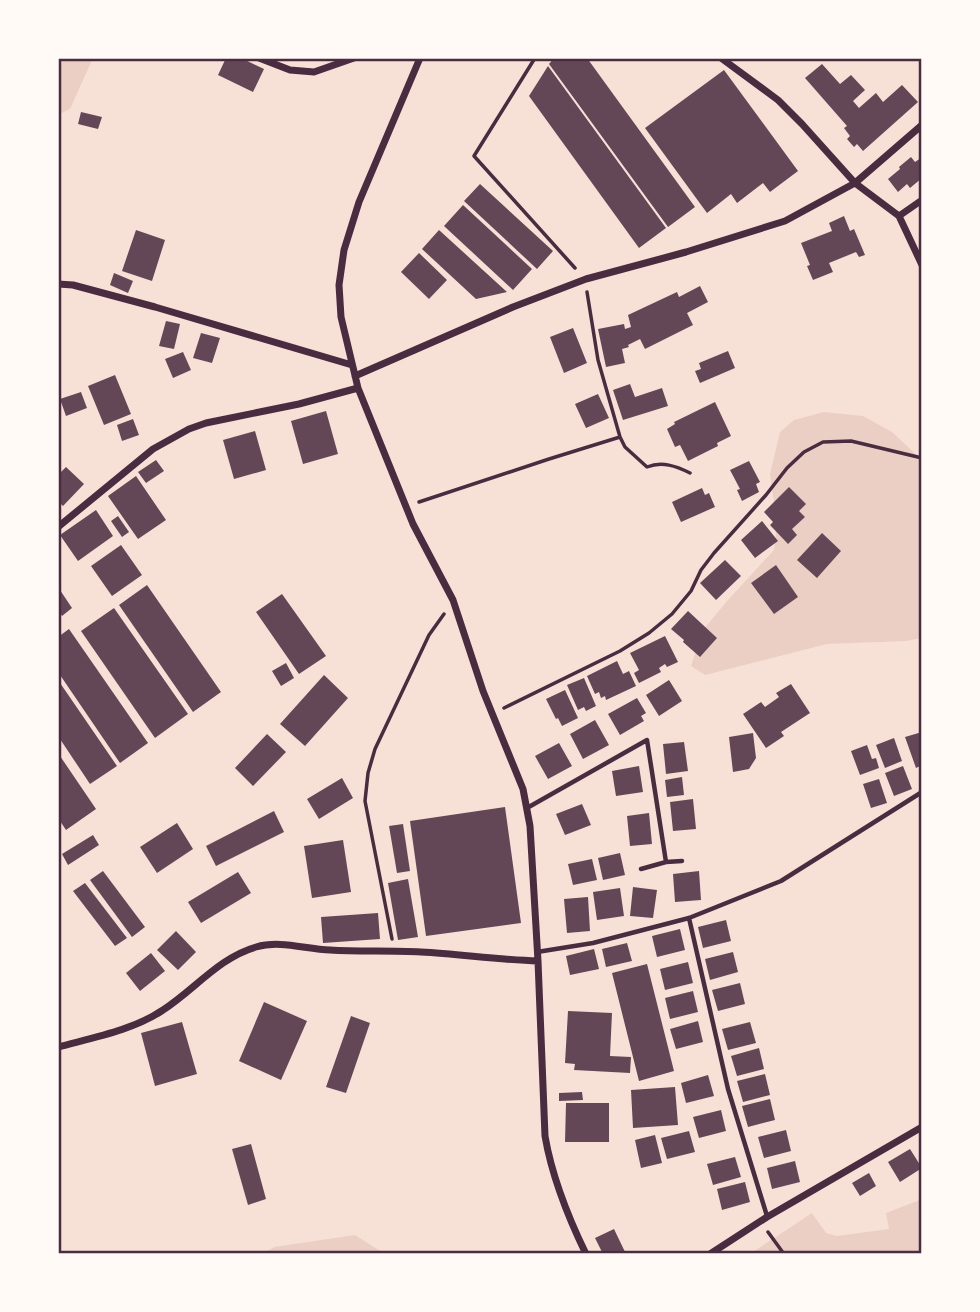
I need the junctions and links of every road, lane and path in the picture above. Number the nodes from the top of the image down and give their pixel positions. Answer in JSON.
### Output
{"nodes":[{"id":1,"x":259,"y":58,"type":"edge"},
{"id":2,"x":354,"y":58,"type":"edge"},
{"id":3,"x":420,"y":58,"type":"edge"},
{"id":4,"x":721,"y":58,"type":"edge"},
{"id":5,"x":922,"y":125,"type":"edge"},
{"id":6,"x":855,"y":183,"type":"junction"},
{"id":7,"x":922,"y":200,"type":"edge"},
{"id":8,"x":899,"y":216,"type":"junction"},
{"id":9,"x":922,"y":265,"type":"edge"},
{"id":10,"x":58,"y":284,"type":"edge"},
{"id":11,"x":352,"y":365,"type":"junction"},
{"id":12,"x":355,"y":376,"type":"junction"},
{"id":13,"x":358,"y":388,"type":"junction"},
{"id":14,"x":620,"y":437,"type":"dead end"},
{"id":15,"x":922,"y":458,"type":"edge"},
{"id":16,"x":406,"y":507,"type":"junction"},
{"id":17,"x":58,"y":527,"type":"edge"},
{"id":18,"x":453,"y":600,"type":"junction"},
{"id":19,"x":493,"y":714,"type":"junction"},
{"id":20,"x":922,"y":792,"type":"edge"},
{"id":21,"x":527,"y":808,"type":"junction"},
{"id":22,"x":682,"y":861,"type":"dead end"},
{"id":23,"x":666,"y":862,"type":"junction"},
{"id":24,"x":640,"y":869,"type":"dead end"},
{"id":25,"x":689,"y":918,"type":"junction"},
{"id":26,"x":394,"y":951,"type":"junction"},
{"id":27,"x":537,"y":952,"type":"junction"},
{"id":28,"x":538,"y":961,"type":"junction"},
{"id":29,"x":58,"y":1047,"type":"edge"},
{"id":30,"x":922,"y":1127,"type":"edge"},
{"id":31,"x":764,"y":1219,"type":"junction"},
{"id":32,"x":716,"y":1253,"type":"edge"},
{"id":33,"x":586,"y":1254,"type":"edge"},
{"id":34,"x":784,"y":1254,"type":"edge"}],
"edges":[{"from":1,"to":2,"type":"street"},
{"from":3,"to":11,"type":"street"},
{"from":4,"to":6,"type":"street"},
{"from":5,"to":6,"type":"street"},
{"from":6,"to":8,"type":"street"},
{"from":6,"to":12,"type":"street"},
{"from":7,"to":8,"type":"street"},
{"from":8,"to":9,"type":"street"},
{"from":10,"to":11,"type":"street"},
{"from":11,"to":12,"type":"street"},
{"from":12,"to":13,"type":"street"},
{"from":13,"to":16,"type":"street"},
{"from":13,"to":17,"type":"street"},
{"from":14,"to":16,"type":"path"},
{"from":15,"to":19,"type":"path"},
{"from":16,"to":18,"type":"street"},
{"from":18,"to":19,"type":"street"},
{"from":18,"to":26,"type":"path"},
{"from":19,"to":21,"type":"street"},
{"from":20,"to":25,"type":"lane"},
{"from":21,"to":23,"type":"lane"},
{"from":21,"to":27,"type":"street"},
{"from":22,"to":23,"type":"lane"},
{"from":23,"to":24,"type":"lane"},
{"from":25,"to":27,"type":"lane"},
{"from":25,"to":31,"type":"lane"},
{"from":26,"to":28,"type":"street"},
{"from":26,"to":29,"type":"street"},
{"from":27,"to":28,"type":"street"},
{"from":28,"to":33,"type":"street"},
{"from":30,"to":31,"type":"street"},
{"from":31,"to":32,"type":"street"},
{"from":31,"to":34,"type":"path"}]}
